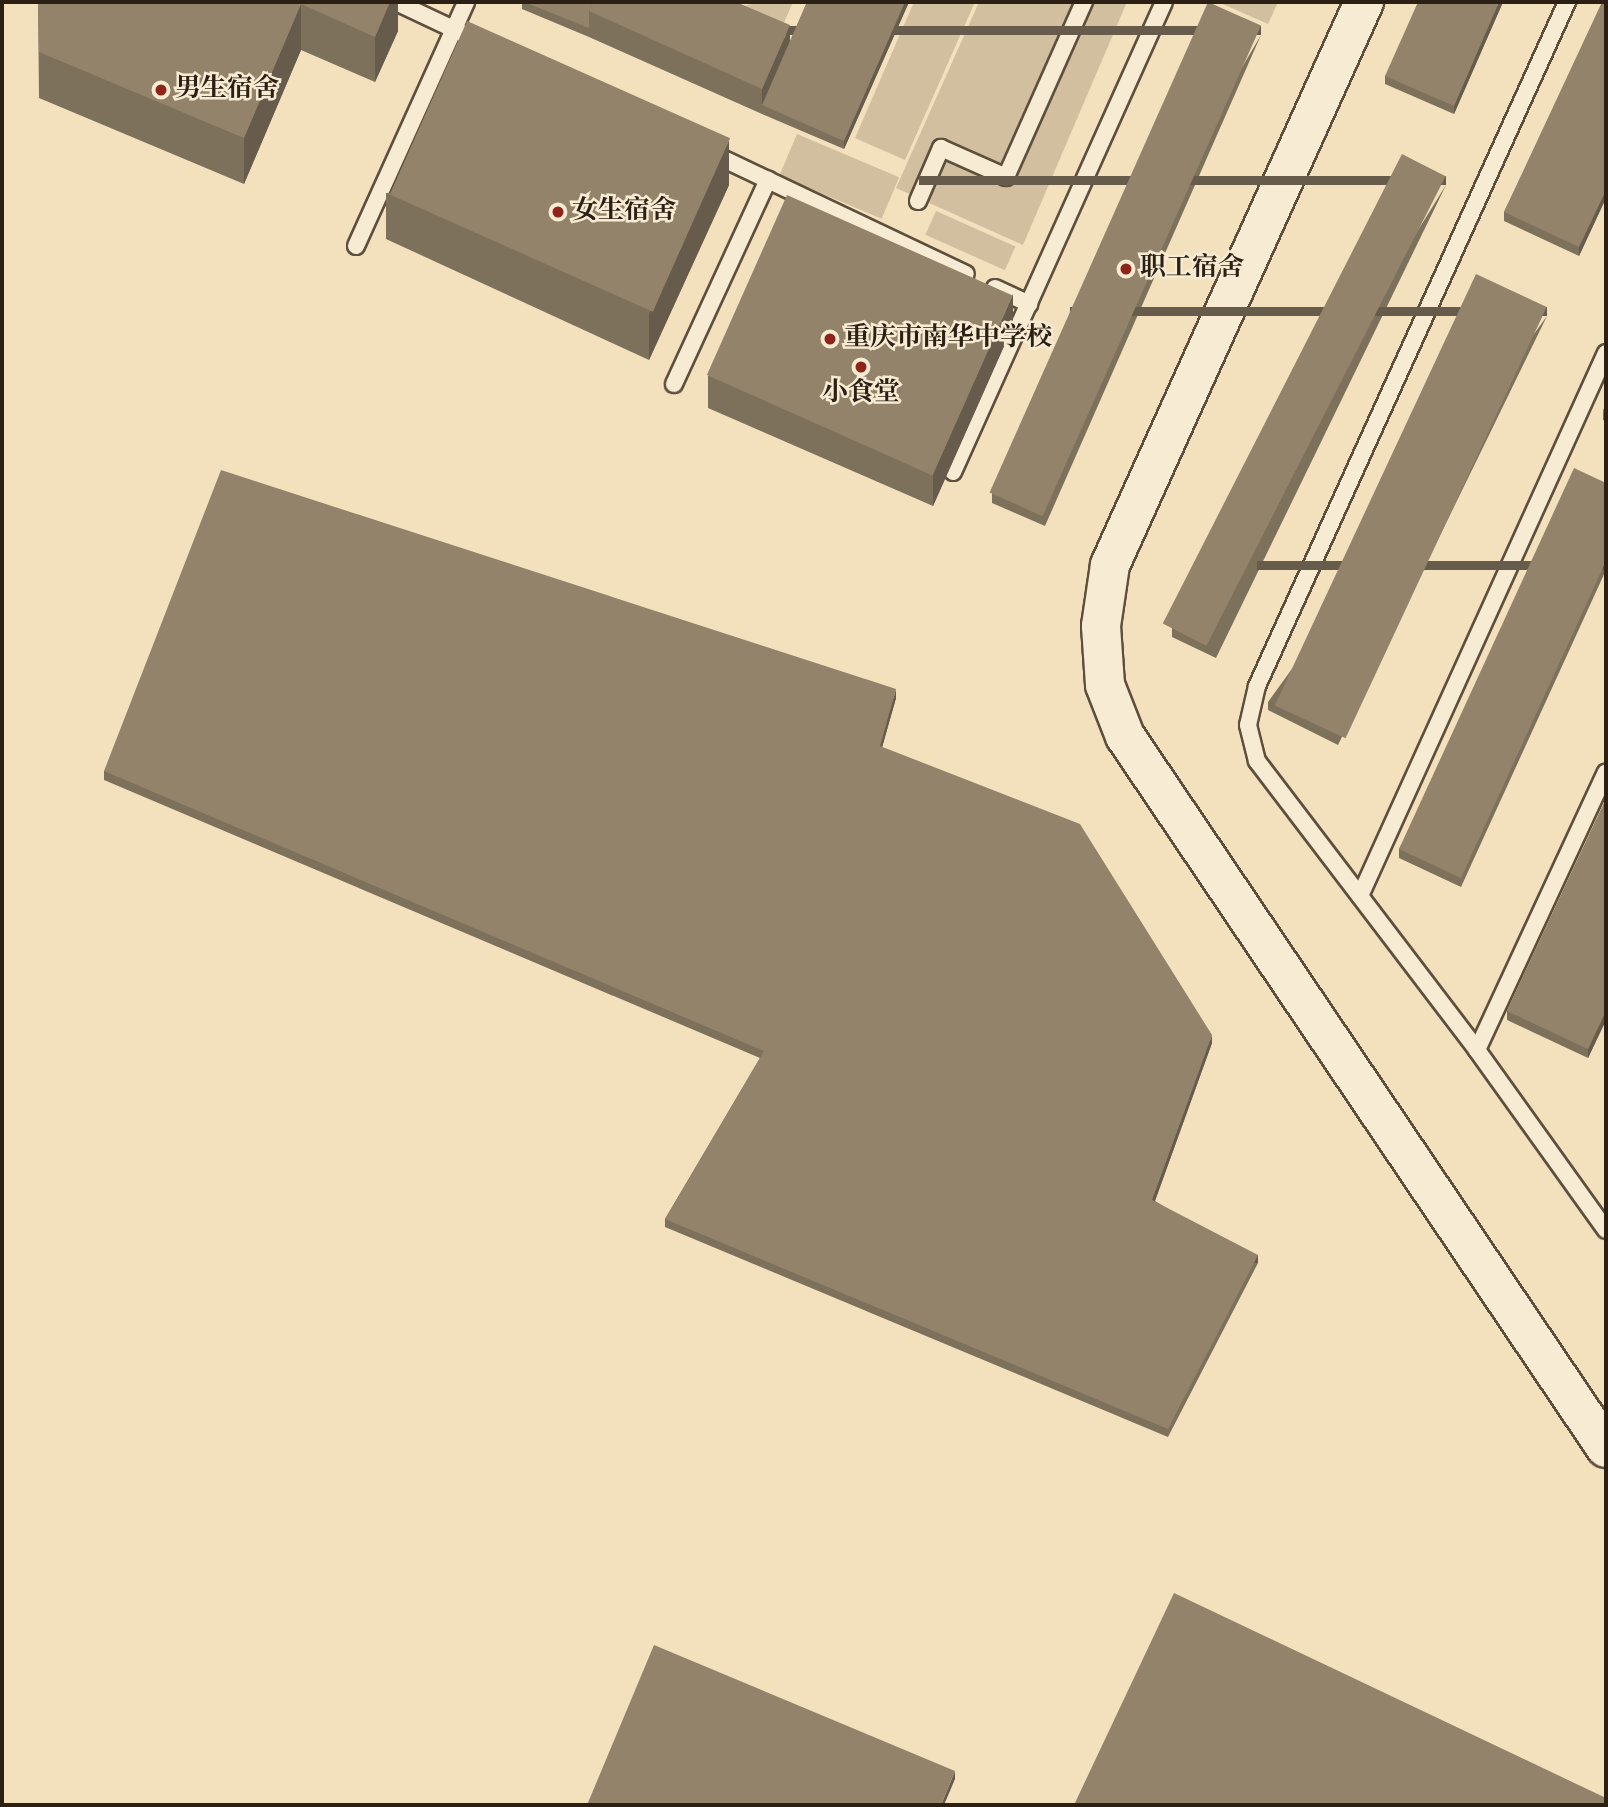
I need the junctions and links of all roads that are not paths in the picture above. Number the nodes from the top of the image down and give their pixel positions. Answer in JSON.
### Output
{"nodes":[{"id":1,"x":396,"y":2,"type":"edge"},
{"id":2,"x":466,"y":2,"type":"edge"},
{"id":3,"x":1084,"y":2,"type":"edge"},
{"id":4,"x":1164,"y":2,"type":"edge"},
{"id":5,"x":1364,"y":2,"type":"edge"},
{"id":6,"x":1567,"y":2,"type":"edge"},
{"id":7,"x":454,"y":29,"type":"junction"},
{"id":8,"x":491,"y":47,"type":"edge"},
{"id":9,"x":697,"y":146,"type":"edge"},
{"id":10,"x":768,"y":180,"type":"junction"},
{"id":11,"x":918,"y":201,"type":"dead end"},
{"id":12,"x":356,"y":246,"type":"dead end"},
{"id":13,"x":1030,"y":304,"type":"junction"},
{"id":14,"x":1606,"y":353,"type":"edge"},
{"id":15,"x":674,"y":384,"type":"dead end"},
{"id":16,"x":953,"y":472,"type":"dead end"},
{"id":17,"x":1606,"y":772,"type":"edge"},
{"id":18,"x":1360,"y":896,"type":"junction"},
{"id":19,"x":1477,"y":1050,"type":"junction"},
{"id":20,"x":1606,"y":1228,"type":"edge"},
{"id":21,"x":1606,"y":1448,"type":"edge"}],
"edges":[{"from":1,"to":7,"type":"lane"},
{"from":2,"to":7,"type":"lane"},
{"from":3,"to":11,"type":"lane"},
{"from":4,"to":13,"type":"lane"},
{"from":5,"to":21,"type":"street"},
{"from":6,"to":18,"type":"lane"},
{"from":7,"to":8,"type":"lane"},
{"from":7,"to":12,"type":"lane"},
{"from":9,"to":10,"type":"lane"},
{"from":10,"to":13,"type":"lane"},
{"from":10,"to":15,"type":"lane"},
{"from":13,"to":16,"type":"lane"},
{"from":14,"to":18,"type":"lane"},
{"from":17,"to":19,"type":"lane"},
{"from":18,"to":19,"type":"lane"},
{"from":19,"to":20,"type":"lane"}]}
